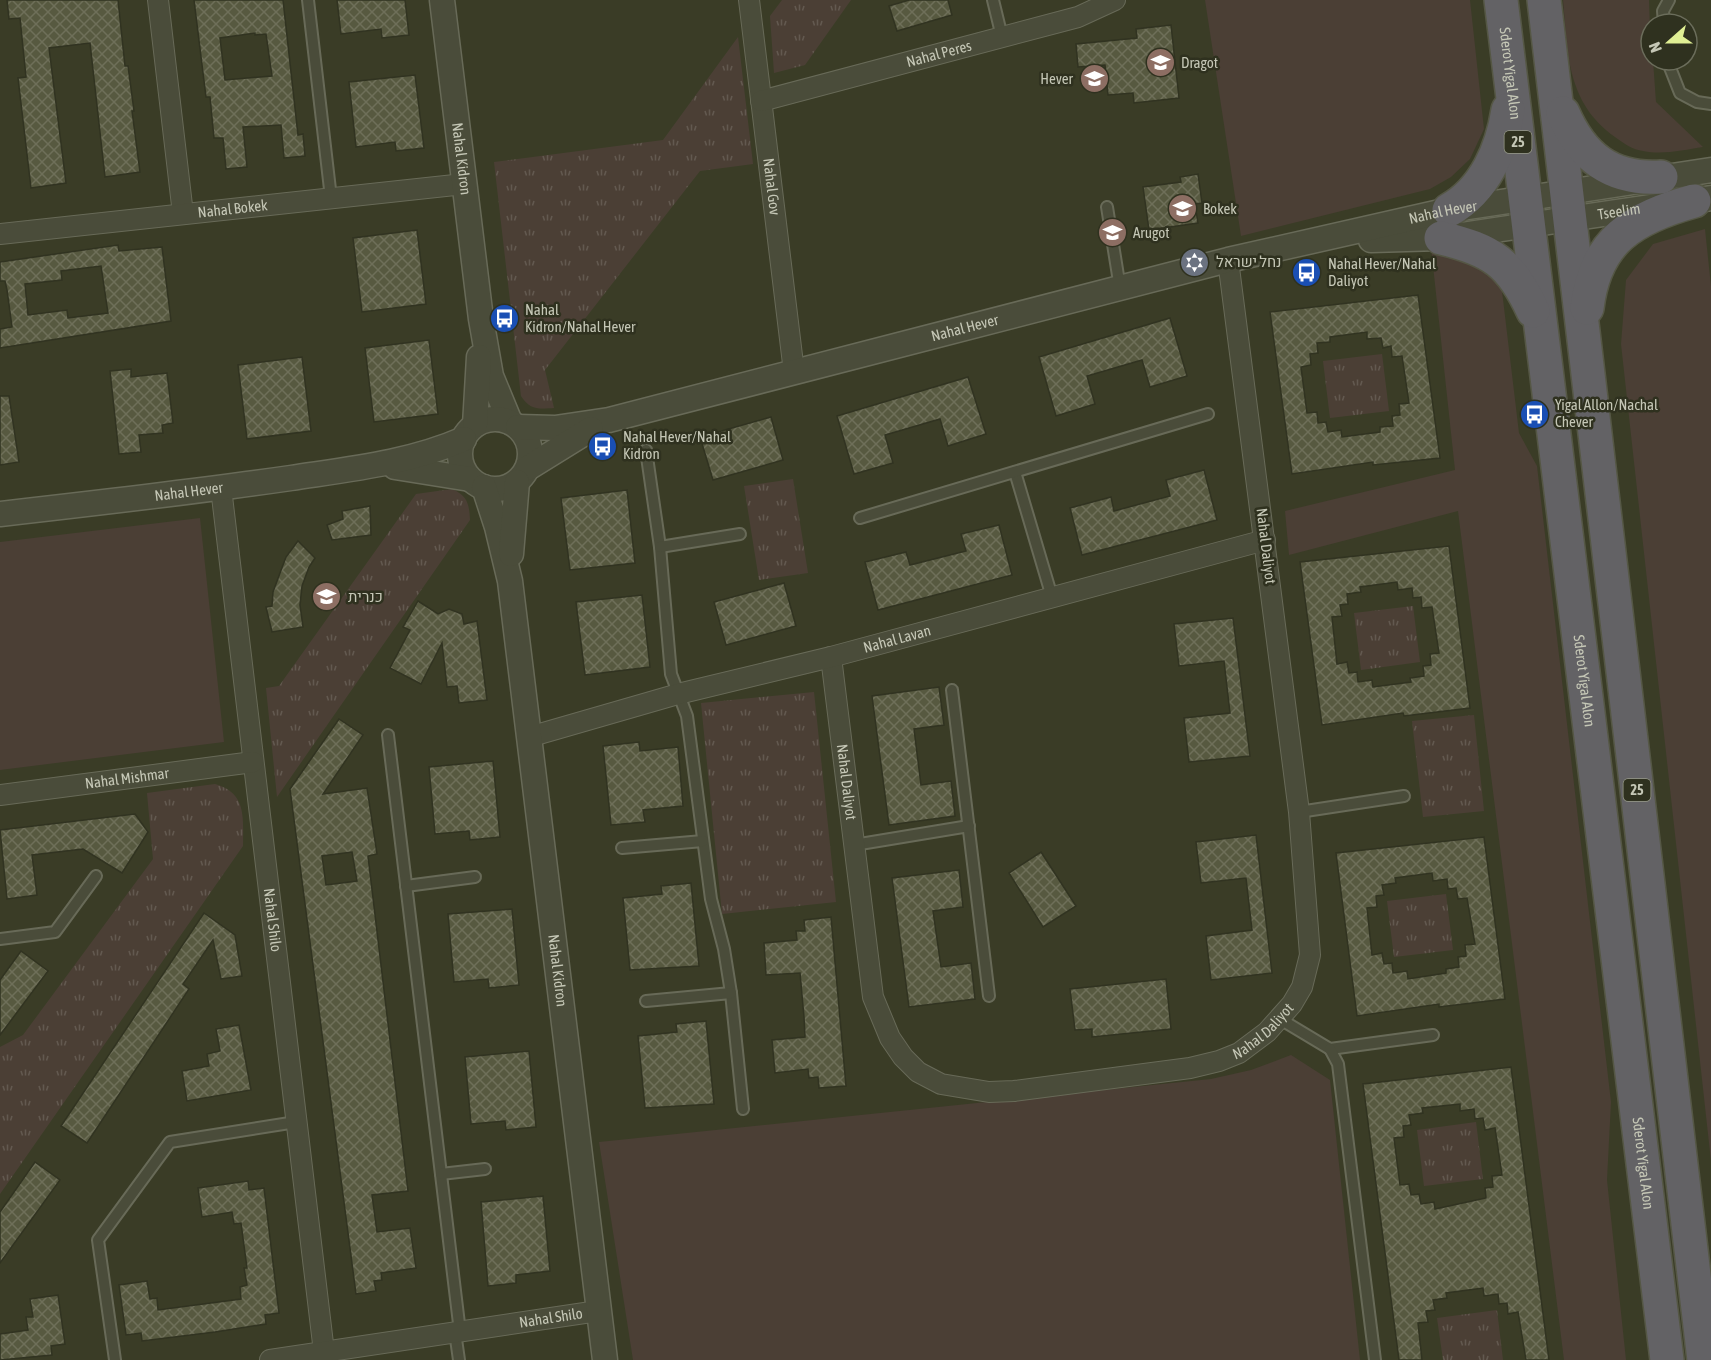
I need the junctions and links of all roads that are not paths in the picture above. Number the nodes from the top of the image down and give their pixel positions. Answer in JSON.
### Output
{"nodes":[{"id":1,"x":158,"y":0,"type":"edge"},
{"id":2,"x":308,"y":0,"type":"edge"},
{"id":3,"x":442,"y":0,"type":"edge"},
{"id":4,"x":749,"y":0,"type":"edge"},
{"id":5,"x":993,"y":0,"type":"edge"},
{"id":6,"x":1115,"y":0,"type":"edge"},
{"id":7,"x":1502,"y":0,"type":"edge"},
{"id":8,"x":1544,"y":0,"type":"edge"},
{"id":9,"x":1002,"y":37,"type":"junction"},
{"id":10,"x":1672,"y":72,"type":"edge"},
{"id":11,"x":1554,"y":85,"type":"junction"},
{"id":12,"x":1511,"y":87,"type":"junction"},
{"id":13,"x":761,"y":101,"type":"junction"},
{"id":14,"x":1711,"y":104,"type":"edge"},
{"id":15,"x":1711,"y":170,"type":"edge"},
{"id":16,"x":1661,"y":177,"type":"junction"},
{"id":17,"x":464,"y":184,"type":"junction"},
{"id":18,"x":331,"y":198,"type":"junction"},
{"id":19,"x":1703,"y":199,"type":"edge"},
{"id":20,"x":1568,"y":206,"type":"junction"},
{"id":21,"x":1107,"y":207,"type":"dead end"},
{"id":22,"x":1526,"y":212,"type":"junction"},
{"id":23,"x":183,"y":214,"type":"junction"},
{"id":24,"x":1445,"y":224,"type":"junction"},
{"id":25,"x":1,"y":228,"type":"edge"},
{"id":26,"x":1228,"y":260,"type":"junction"},
{"id":27,"x":1120,"y":288,"type":"junction"},
{"id":28,"x":481,"y":319,"type":"junction"},
{"id":29,"x":1541,"y":336,"type":"junction"},
{"id":30,"x":1585,"y":345,"type":"junction"},
{"id":31,"x":794,"y":372,"type":"junction"},
{"id":32,"x":1208,"y":414,"type":"dead end"},
{"id":33,"x":609,"y":420,"type":"junction"},
{"id":34,"x":514,"y":424,"type":"junction"},
{"id":35,"x":470,"y":432,"type":"junction"},
{"id":36,"x":646,"y":450,"type":"dead end"},
{"id":37,"x":377,"y":465,"type":"junction"},
{"id":38,"x":1015,"y":472,"type":"junction"},
{"id":39,"x":523,"y":475,"type":"junction"},
{"id":40,"x":477,"y":483,"type":"junction"},
{"id":41,"x":221,"y":488,"type":"junction"},
{"id":42,"x":0,"y":514,"type":"edge"},
{"id":43,"x":861,"y":518,"type":"dead end"},
{"id":44,"x":740,"y":534,"type":"dead end"},
{"id":45,"x":1265,"y":540,"type":"junction"},
{"id":46,"x":660,"y":547,"type":"junction"},
{"id":47,"x":510,"y":580,"type":"junction"},
{"id":48,"x":1052,"y":597,"type":"junction"},
{"id":49,"x":831,"y":657,"type":"junction"},
{"id":50,"x":952,"y":690,"type":"dead end"},
{"id":51,"x":678,"y":694,"type":"junction"},
{"id":52,"x":388,"y":735,"type":"dead end"},
{"id":53,"x":530,"y":737,"type":"junction"},
{"id":54,"x":254,"y":762,"type":"junction"},
{"id":55,"x":0,"y":795,"type":"edge"},
{"id":56,"x":1404,"y":796,"type":"dead end"},
{"id":57,"x":1299,"y":812,"type":"junction"},
{"id":58,"x":969,"y":826,"type":"junction"},
{"id":59,"x":703,"y":842,"type":"junction"},
{"id":60,"x":854,"y":845,"type":"junction"},
{"id":61,"x":622,"y":848,"type":"dead end"},
{"id":62,"x":96,"y":876,"type":"dead end"},
{"id":63,"x":475,"y":877,"type":"dead end"},
{"id":64,"x":406,"y":886,"type":"junction"},
{"id":65,"x":0,"y":939,"type":"edge"},
{"id":66,"x":731,"y":993,"type":"junction"},
{"id":67,"x":989,"y":996,"type":"dead end"},
{"id":68,"x":646,"y":1001,"type":"dead end"},
{"id":69,"x":1280,"y":1019,"type":"junction"},
{"id":70,"x":1433,"y":1035,"type":"dead end"},
{"id":71,"x":1330,"y":1049,"type":"junction"},
{"id":72,"x":743,"y":1108,"type":"dead end"},
{"id":73,"x":296,"y":1122,"type":"junction"},
{"id":74,"x":485,"y":1169,"type":"dead end"},
{"id":75,"x":441,"y":1174,"type":"junction"},
{"id":76,"x":598,"y":1311,"type":"junction"},
{"id":77,"x":1699,"y":1315,"type":"junction"},
{"id":78,"x":1662,"y":1318,"type":"junction"},
{"id":79,"x":457,"y":1332,"type":"junction"},
{"id":80,"x":1711,"y":1345,"type":"edge"},
{"id":81,"x":324,"y":1352,"type":"junction"},
{"id":82,"x":115,"y":1360,"type":"edge"},
{"id":83,"x":270,"y":1360,"type":"edge"},
{"id":84,"x":459,"y":1360,"type":"edge"},
{"id":85,"x":605,"y":1360,"type":"edge"},
{"id":86,"x":1375,"y":1360,"type":"edge"},
{"id":87,"x":1656,"y":1360,"type":"edge"},
{"id":88,"x":1667,"y":1360,"type":"edge"},
{"id":89,"x":1704,"y":1360,"type":"edge"}],
"edges":[{"from":1,"to":23,"type":"street"},
{"from":2,"to":18,"type":"lane"},
{"from":3,"to":17,"type":"street","name":"Nahal Kidron"},
{"from":4,"to":13,"type":"street","name":"Nahal Gov"},
{"from":5,"to":9,"type":"lane"},
{"from":6,"to":9,"type":"street","name":"Nahal Peres"},
{"from":7,"to":12,"type":"highway","name":"Sderot Yigal Alon","number":"25"},
{"from":8,"to":11,"type":"highway","number":"25"},
{"from":9,"to":13,"type":"street","name":"Nahal Peres"},
{"from":10,"to":14,"type":"lane"},
{"from":11,"to":16,"type":"highway"},
{"from":11,"to":20,"type":"highway","number":"25"},
{"from":12,"to":22,"type":"highway","name":"Sderot Yigal Alon","number":"25"},
{"from":12,"to":24,"type":"highway"},
{"from":13,"to":31,"type":"street","name":"Nahal Gov"},
{"from":15,"to":16,"type":"street","name":"Tseelim"},
{"from":16,"to":20,"type":"street","name":"Tseelim"},
{"from":17,"to":18,"type":"street","name":"Nahal Bokek"},
{"from":17,"to":28,"type":"street","name":"Nahal Kidron"},
{"from":18,"to":23,"type":"street","name":"Nahal Bokek"},
{"from":19,"to":20,"type":"street","name":"Tseelim"},
{"from":19,"to":30,"type":"highway"},
{"from":20,"to":22,"type":"street","name":"Nahal Hever"},
{"from":20,"to":30,"type":"highway","number":"25"},
{"from":21,"to":27,"type":"lane"},
{"from":22,"to":24,"type":"street","name":"Nahal Hever"},
{"from":22,"to":29,"type":"highway","name":"Sderot Yigal Alon","number":"25"},
{"from":23,"to":25,"type":"street","name":"Nahal Bokek"},
{"from":24,"to":26,"type":"street","name":"Nahal Hever"},
{"from":24,"to":29,"type":"highway"},
{"from":26,"to":27,"type":"street","name":"Nahal Hever"},
{"from":26,"to":45,"type":"street","name":"Nahal Daliyot"},
{"from":27,"to":31,"type":"street","name":"Nahal Hever"},
{"from":28,"to":34,"type":"street","name":"Nahal Kidron"},
{"from":28,"to":35,"type":"street","name":"Nahal Kidron"},
{"from":29,"to":78,"type":"highway","name":"Sderot Yigal Alon","number":"25"},
{"from":30,"to":77,"type":"highway","number":"25"},
{"from":31,"to":33,"type":"street","name":"Nahal Hever"},
{"from":32,"to":38,"type":"lane"},
{"from":33,"to":34,"type":"street","name":"Nahal Hever"},
{"from":33,"to":39,"type":"street","name":"Nahal Hever"},
{"from":34,"to":35,"type":"street"},
{"from":34,"to":39,"type":"street"},
{"from":35,"to":37,"type":"street","name":"Nahal Hever"},
{"from":35,"to":40,"type":"street"},
{"from":36,"to":46,"type":"lane"},
{"from":37,"to":40,"type":"street","name":"Nahal Hever"},
{"from":37,"to":41,"type":"street","name":"Nahal Hever"},
{"from":38,"to":43,"type":"lane"},
{"from":38,"to":48,"type":"lane"},
{"from":39,"to":40,"type":"street"},
{"from":39,"to":47,"type":"street","name":"Nahal Kidron"},
{"from":40,"to":47,"type":"street","name":"Nahal Kidron"},
{"from":41,"to":42,"type":"street","name":"Nahal Hever"},
{"from":41,"to":54,"type":"street","name":"Nahal Shilo"},
{"from":44,"to":46,"type":"lane"},
{"from":45,"to":48,"type":"street","name":"Nahal Lavan"},
{"from":45,"to":57,"type":"street","name":"Nahal Daliyot"},
{"from":46,"to":51,"type":"lane"},
{"from":47,"to":53,"type":"street","name":"Nahal Kidron"},
{"from":48,"to":49,"type":"street","name":"Nahal Lavan"},
{"from":49,"to":51,"type":"street","name":"Nahal Lavan"},
{"from":49,"to":60,"type":"street","name":"Nahal Daliyot"},
{"from":50,"to":58,"type":"lane"},
{"from":51,"to":53,"type":"street","name":"Nahal Lavan"},
{"from":51,"to":59,"type":"lane"},
{"from":52,"to":64,"type":"lane"},
{"from":53,"to":76,"type":"street","name":"Nahal Kidron"},
{"from":54,"to":55,"type":"street","name":"Nahal Mishmar"},
{"from":54,"to":73,"type":"street","name":"Nahal Shilo"},
{"from":56,"to":57,"type":"lane"},
{"from":57,"to":69,"type":"street","name":"Nahal Daliyot"},
{"from":58,"to":60,"type":"lane"},
{"from":58,"to":67,"type":"lane"},
{"from":59,"to":61,"type":"lane"},
{"from":59,"to":66,"type":"lane"},
{"from":60,"to":69,"type":"street","name":"Nahal Daliyot"},
{"from":62,"to":65,"type":"lane"},
{"from":63,"to":64,"type":"lane"},
{"from":64,"to":75,"type":"lane"},
{"from":66,"to":68,"type":"lane"},
{"from":66,"to":72,"type":"lane"},
{"from":69,"to":71,"type":"lane"},
{"from":70,"to":71,"type":"lane"},
{"from":71,"to":86,"type":"lane"},
{"from":73,"to":81,"type":"street","name":"Nahal Shilo"},
{"from":73,"to":82,"type":"lane"},
{"from":74,"to":75,"type":"lane"},
{"from":75,"to":79,"type":"lane"},
{"from":76,"to":79,"type":"street","name":"Nahal Shilo"},
{"from":76,"to":85,"type":"street","name":"Nahal Kidron"},
{"from":77,"to":80,"type":"highway"},
{"from":77,"to":89,"type":"highway","number":"25"},
{"from":78,"to":87,"type":"highway"},
{"from":78,"to":88,"type":"highway","name":"Sderot Yigal Alon","number":"25"},
{"from":79,"to":81,"type":"street","name":"Nahal Shilo"},
{"from":79,"to":84,"type":"lane"},
{"from":81,"to":83,"type":"street","name":"Nahal Shilo"}]}
